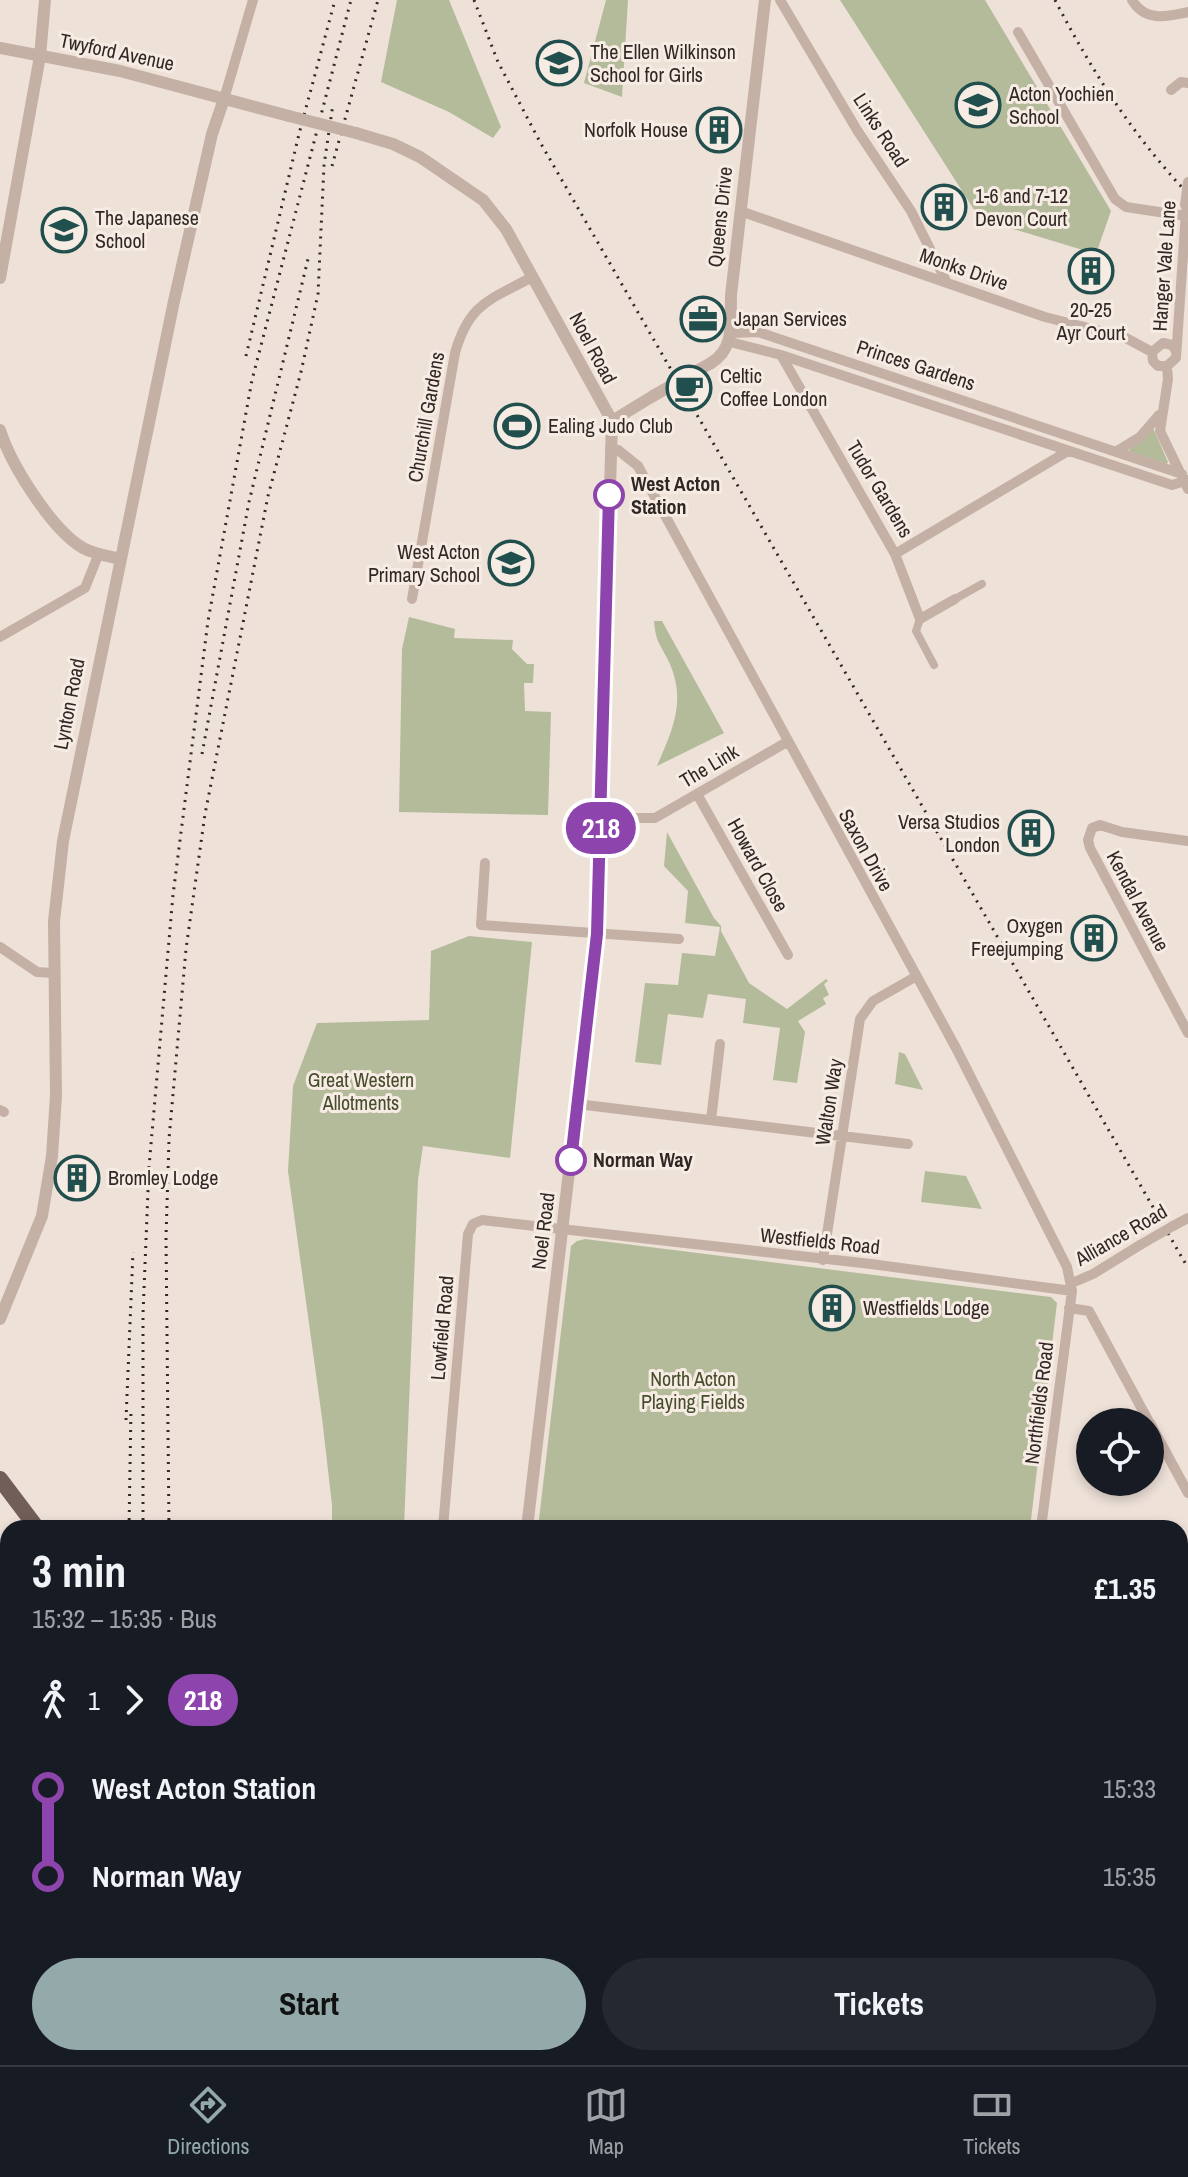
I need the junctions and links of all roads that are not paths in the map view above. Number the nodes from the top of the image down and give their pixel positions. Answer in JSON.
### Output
{"nodes":[{"id":1,"x":45,"y":0,"type":"edge"},
{"id":2,"x":253,"y":0,"type":"edge"},
{"id":3,"x":765,"y":0,"type":"edge"},
{"id":4,"x":780,"y":0,"type":"edge"},
{"id":5,"x":1132,"y":0,"type":"edge"},
{"id":6,"x":1188,"y":12,"type":"edge"},
{"id":7,"x":1018,"y":32,"type":"dead end"},
{"id":8,"x":0,"y":48,"type":"edge"},
{"id":9,"x":40,"y":56,"type":"junction"},
{"id":10,"x":1188,"y":83,"type":"edge"},
{"id":11,"x":1171,"y":90,"type":"dead end"},
{"id":12,"x":224,"y":99,"type":"junction"},
{"id":13,"x":1188,"y":182,"type":"edge"},
{"id":14,"x":1186,"y":210,"type":"junction"},
{"id":15,"x":740,"y":211,"type":"junction"},
{"id":16,"x":532,"y":277,"type":"junction"},
{"id":17,"x":0,"y":278,"type":"edge"},
{"id":18,"x":947,"y":283,"type":"junction"},
{"id":19,"x":730,"y":338,"type":"junction"},
{"id":20,"x":1175,"y":348,"type":"junction"},
{"id":21,"x":1152,"y":352,"type":"junction"},
{"id":22,"x":781,"y":355,"type":"junction"},
{"id":23,"x":1167,"y":366,"type":"junction"},
{"id":24,"x":1162,"y":409,"type":"junction"},
{"id":25,"x":612,"y":421,"type":"junction"},
{"id":26,"x":0,"y":433,"type":"edge"},
{"id":27,"x":1088,"y":442,"type":"junction"},
{"id":28,"x":610,"y":449,"type":"junction"},
{"id":29,"x":1068,"y":451,"type":"junction"},
{"id":30,"x":1117,"y":451,"type":"junction"},
{"id":31,"x":1083,"y":456,"type":"junction"},
{"id":32,"x":1186,"y":481,"type":"edge"},
{"id":33,"x":99,"y":553,"type":"junction"},
{"id":34,"x":895,"y":554,"type":"junction"},
{"id":35,"x":120,"y":559,"type":"junction"},
{"id":36,"x":982,"y":584,"type":"dead end"},
{"id":37,"x":412,"y":599,"type":"dead end"},
{"id":38,"x":955,"y":599,"type":"joint"},
{"id":39,"x":920,"y":619,"type":"junction"},
{"id":40,"x":0,"y":637,"type":"edge"},
{"id":41,"x":934,"y":665,"type":"dead end"},
{"id":42,"x":787,"y":742,"type":"junction"},
{"id":43,"x":697,"y":794,"type":"junction"},
{"id":44,"x":601,"y":818,"type":"junction"},
{"id":45,"x":1188,"y":841,"type":"edge"},
{"id":46,"x":485,"y":863,"type":"dead end"},
{"id":47,"x":597,"y":934,"type":"junction"},
{"id":48,"x":679,"y":939,"type":"dead end"},
{"id":49,"x":0,"y":947,"type":"edge"},
{"id":50,"x":788,"y":955,"type":"dead end"},
{"id":51,"x":53,"y":973,"type":"junction"},
{"id":52,"x":915,"y":977,"type":"junction"},
{"id":53,"x":1188,"y":1033,"type":"edge"},
{"id":54,"x":720,"y":1044,"type":"dead end"},
{"id":55,"x":577,"y":1104,"type":"junction"},
{"id":56,"x":711,"y":1120,"type":"junction"},
{"id":57,"x":842,"y":1136,"type":"junction"},
{"id":58,"x":908,"y":1144,"type":"dead end"},
{"id":59,"x":1188,"y":1218,"type":"edge"},
{"id":60,"x":564,"y":1229,"type":"junction"},
{"id":61,"x":823,"y":1260,"type":"junction"},
{"id":62,"x":1072,"y":1287,"type":"junction"},
{"id":63,"x":1084,"y":1296,"type":"dead end"},
{"id":64,"x":1069,"y":1308,"type":"junction"},
{"id":65,"x":1089,"y":1311,"type":"junction"},
{"id":66,"x":0,"y":1319,"type":"edge"},
{"id":67,"x":1142,"y":1408,"type":"edge"},
{"id":68,"x":1164,"y":1448,"type":"edge"},
{"id":69,"x":0,"y":1479,"type":"edge"},
{"id":70,"x":1188,"y":1493,"type":"edge"},
{"id":71,"x":31,"y":1520,"type":"edge"},
{"id":72,"x":444,"y":1520,"type":"edge"},
{"id":73,"x":528,"y":1520,"type":"edge"},
{"id":74,"x":1042,"y":1520,"type":"edge"}],
"edges":[{"from":1,"to":9,"type":"street"},
{"from":2,"to":12,"type":"street"},
{"from":3,"to":15,"type":"street","name":"Queens Drive"},
{"from":4,"to":18,"type":"street","name":"Links Road"},
{"from":5,"to":6,"type":"street"},
{"from":7,"to":14,"type":"street"},
{"from":8,"to":9,"type":"street","name":"Twyford Avenue"},
{"from":9,"to":12,"type":"street","name":"Twyford Avenue"},
{"from":9,"to":17,"type":"street"},
{"from":10,"to":11,"type":"street"},
{"from":12,"to":16,"type":"street","name":"Noel Road","bridge":true},
{"from":12,"to":35,"type":"street","name":"Lynton Road"},
{"from":13,"to":14,"type":"street","name":"Hanger Vale Lane","bridge":true},
{"from":14,"to":20,"type":"street","name":"Hanger Vale Lane"},
{"from":15,"to":18,"type":"street","name":"Monks Drive"},
{"from":15,"to":19,"type":"street","name":"Queens Drive"},
{"from":16,"to":25,"type":"street","name":"Noel Road"},
{"from":16,"to":37,"type":"street","name":"Churchill Gardens"},
{"from":18,"to":21,"type":"street","name":"Monks Drive"},
{"from":19,"to":22,"type":"street","name":"Princes Gardens"},
{"from":19,"to":25,"type":"street","bridge":true},
{"from":19,"to":27,"type":"street","name":"Princes Gardens"},
{"from":20,"to":21,"type":"street"},
{"from":20,"to":23,"type":"street"},
{"from":21,"to":23,"type":"street"},
{"from":22,"to":29,"type":"street","name":"Princes Gardens"},
{"from":22,"to":34,"type":"street","name":"Tudor Gardens"},
{"from":23,"to":24,"type":"street"},
{"from":24,"to":30,"type":"street"},
{"from":24,"to":32,"type":"street"},
{"from":25,"to":28,"type":"street","name":"Noel Road"},
{"from":26,"to":33,"type":"street"},
{"from":27,"to":30,"type":"street","name":"Princes Gardens"},
{"from":27,"to":31,"type":"street"},
{"from":28,"to":42,"type":"street","name":"Saxon Drive"},
{"from":28,"to":44,"type":"street","name":"Noel Road"},
{"from":29,"to":31,"type":"street","name":"Princes Gardens"},
{"from":29,"to":34,"type":"street","name":"Tudor Gardens"},
{"from":30,"to":32,"type":"street","name":"Princes Gardens"},
{"from":31,"to":32,"type":"street","name":"Princes Gardens"},
{"from":33,"to":35,"type":"street"},
{"from":33,"to":40,"type":"street"},
{"from":34,"to":39,"type":"street"},
{"from":35,"to":51,"type":"street","name":"Lynton Road"},
{"from":36,"to":38,"type":"street"},
{"from":38,"to":39,"type":"street"},
{"from":39,"to":41,"type":"street"},
{"from":42,"to":43,"type":"street","name":"The Link"},
{"from":42,"to":52,"type":"street","name":"Saxon Drive"},
{"from":43,"to":44,"type":"street","name":"The Link"},
{"from":43,"to":50,"type":"street","name":"Howard Close"},
{"from":44,"to":47,"type":"street","name":"Noel Road"},
{"from":45,"to":53,"type":"street","name":"Kendal Avenue"},
{"from":46,"to":47,"type":"street"},
{"from":47,"to":48,"type":"street"},
{"from":47,"to":55,"type":"street","name":"Noel Road"},
{"from":49,"to":51,"type":"street"},
{"from":51,"to":66,"type":"street","name":"Lynton Road"},
{"from":52,"to":57,"type":"street","name":"Walton Way"},
{"from":52,"to":62,"type":"street","name":"Saxon Drive"},
{"from":54,"to":56,"type":"street"},
{"from":55,"to":56,"type":"street"},
{"from":55,"to":60,"type":"street","name":"Noel Road"},
{"from":56,"to":57,"type":"street"},
{"from":57,"to":58,"type":"street"},
{"from":57,"to":61,"type":"street","name":"Walton Way"},
{"from":59,"to":62,"type":"street","name":"Alliance Road","bridge":true},
{"from":60,"to":61,"type":"street","name":"Westfields Road"},
{"from":60,"to":72,"type":"street","name":"Lowfield Road"},
{"from":60,"to":73,"type":"street","name":"Noel Road"},
{"from":61,"to":62,"type":"street","name":"Westfields Road"},
{"from":62,"to":64,"type":"street","name":"Northfields Road"},
{"from":63,"to":65,"type":"street"},
{"from":64,"to":65,"type":"street"},
{"from":64,"to":74,"type":"street","name":"Northfields Road"},
{"from":65,"to":67,"type":"street"},
{"from":68,"to":70,"type":"street"},
{"from":69,"to":71,"type":"main road"}]}
